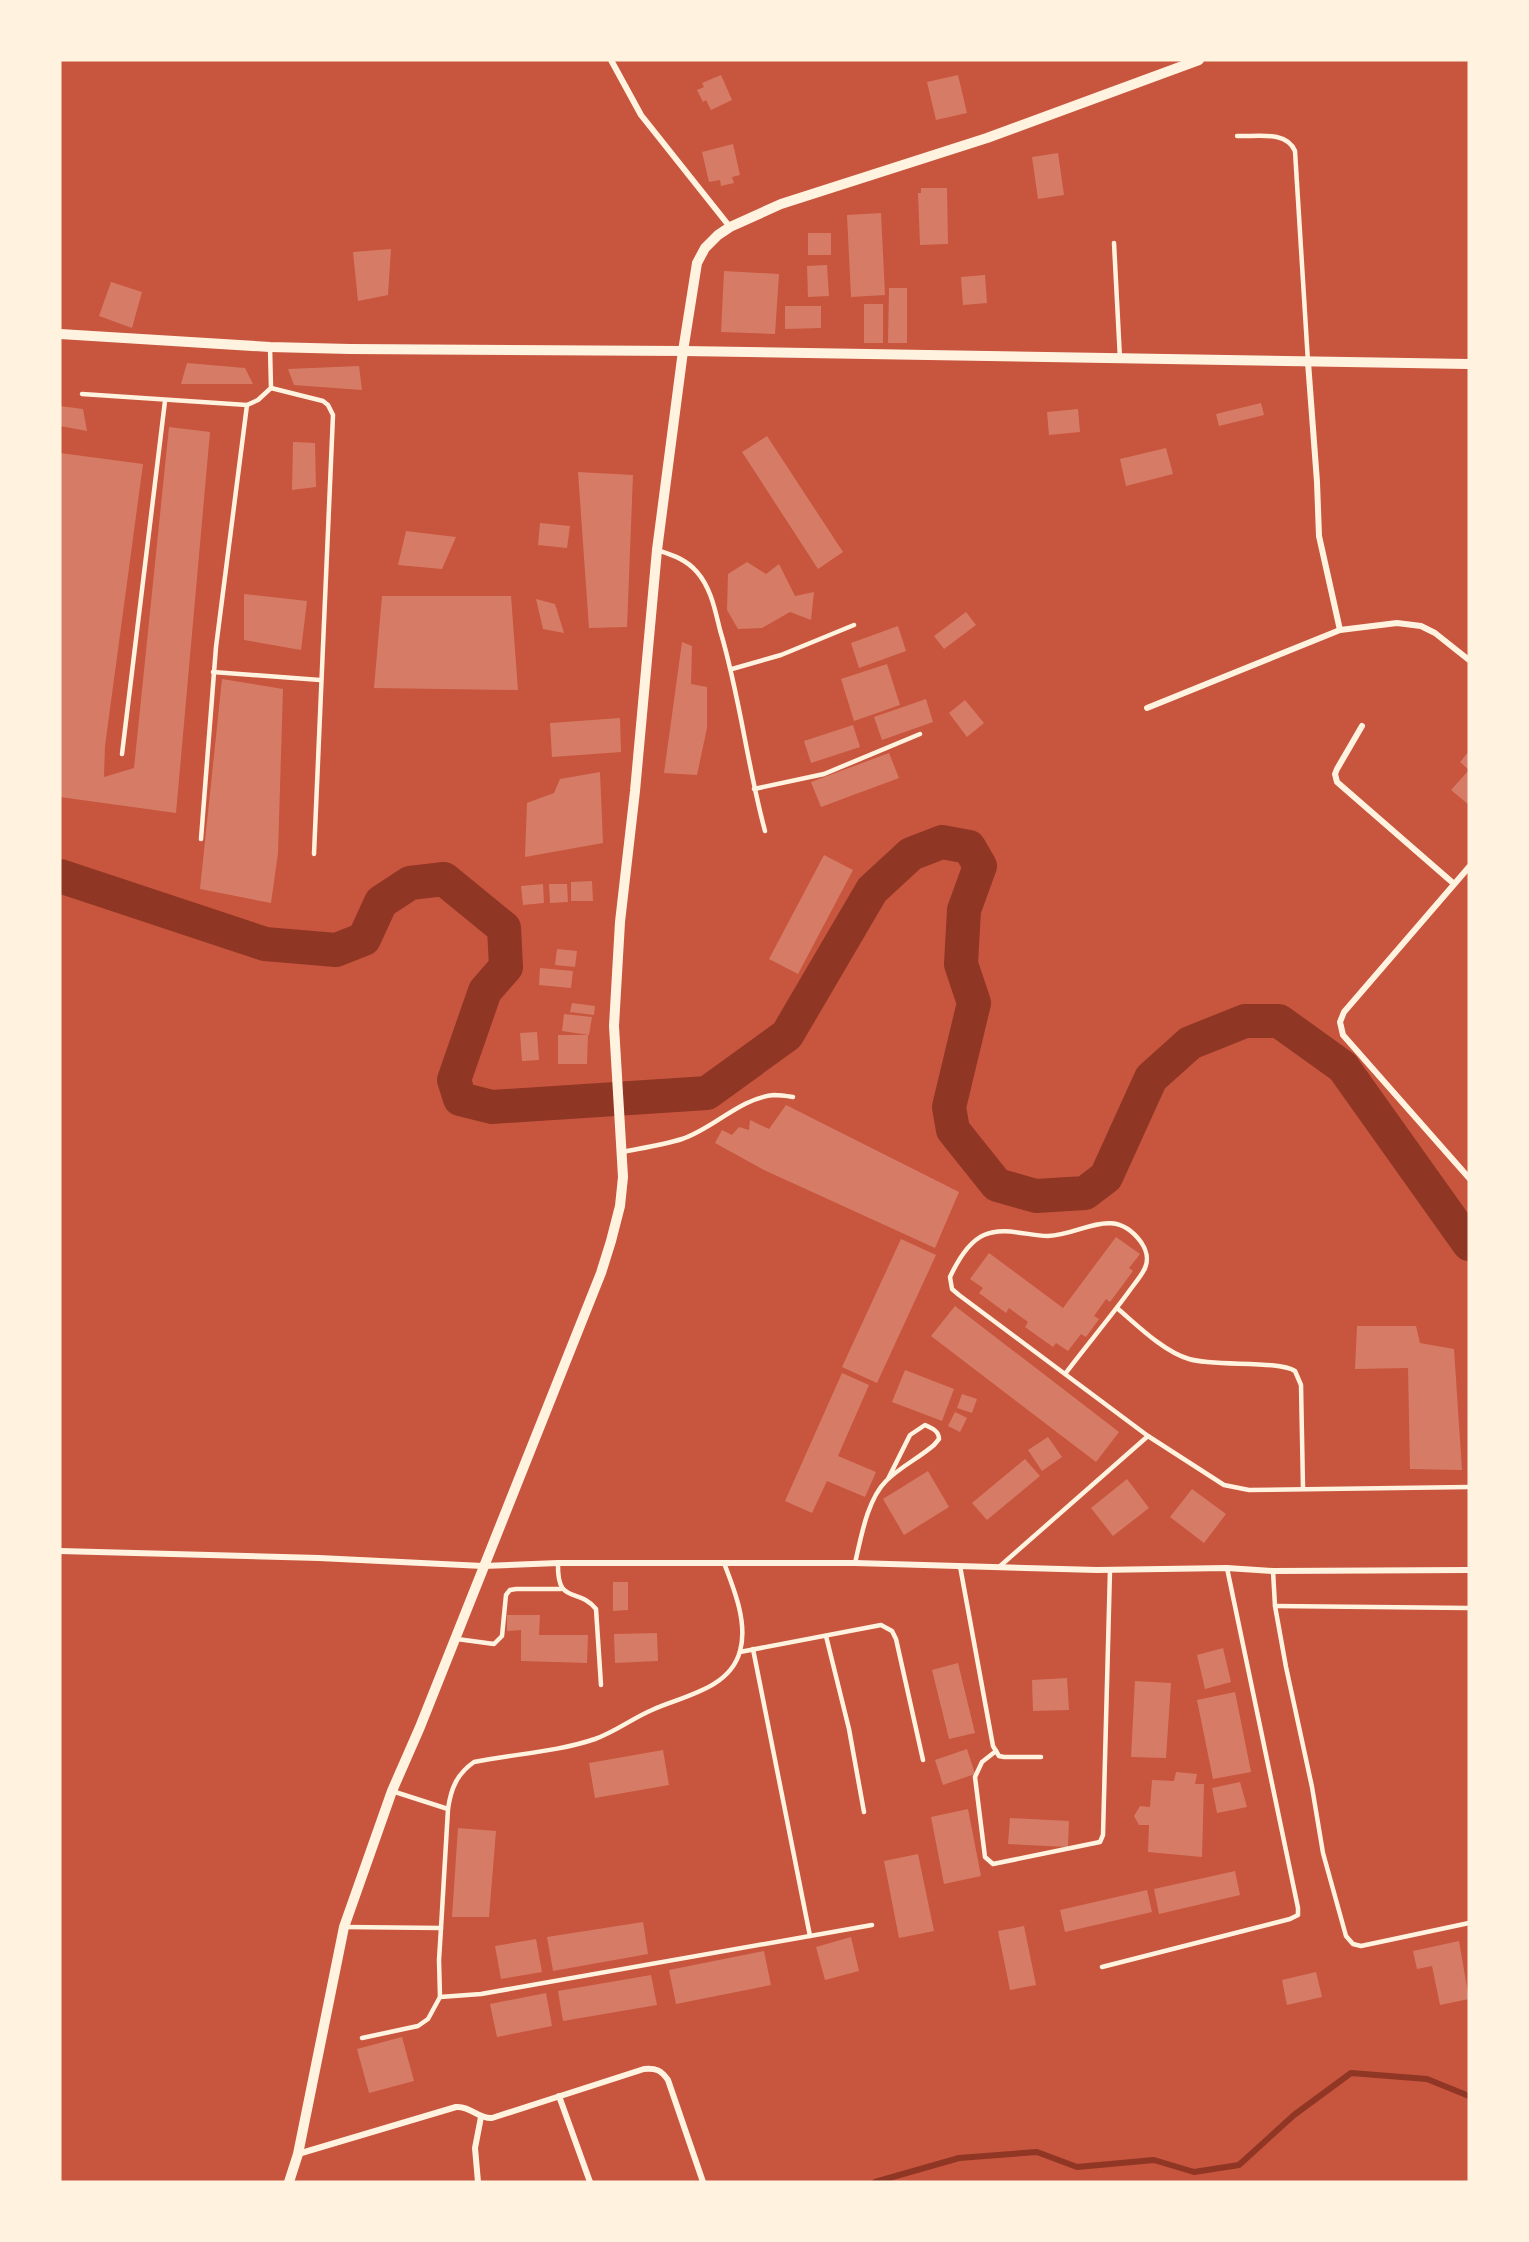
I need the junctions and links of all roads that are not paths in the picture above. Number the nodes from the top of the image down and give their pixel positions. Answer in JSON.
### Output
{"nodes":[{"id":1,"x":611,"y":60,"type":"edge"},
{"id":2,"x":1199,"y":60,"type":"edge"},
{"id":3,"x":1237,"y":136,"type":"dead end"},
{"id":4,"x":730,"y":227,"type":"junction"},
{"id":5,"x":1114,"y":243,"type":"dead end"},
{"id":6,"x":60,"y":334,"type":"edge"},
{"id":7,"x":270,"y":347,"type":"junction"},
{"id":8,"x":683,"y":351,"type":"junction"},
{"id":9,"x":1120,"y":358,"type":"junction"},
{"id":10,"x":1308,"y":362,"type":"junction"},
{"id":11,"x":1469,"y":364,"type":"edge"},
{"id":12,"x":271,"y":388,"type":"junction"},
{"id":13,"x":82,"y":394,"type":"dead end"},
{"id":14,"x":165,"y":401,"type":"junction"},
{"id":15,"x":247,"y":405,"type":"junction"},
{"id":16,"x":657,"y":550,"type":"junction"},
{"id":17,"x":854,"y":625,"type":"dead end"},
{"id":18,"x":1340,"y":630,"type":"junction"},
{"id":19,"x":1469,"y":660,"type":"edge"},
{"id":20,"x":732,"y":669,"type":"junction"},
{"id":21,"x":213,"y":672,"type":"junction"},
{"id":22,"x":320,"y":680,"type":"junction"},
{"id":23,"x":1147,"y":708,"type":"dead end"},
{"id":24,"x":1362,"y":726,"type":"dead end"},
{"id":25,"x":920,"y":734,"type":"dead end"},
{"id":26,"x":122,"y":754,"type":"dead end"},
{"id":27,"x":754,"y":789,"type":"junction"},
{"id":28,"x":765,"y":831,"type":"dead end"},
{"id":29,"x":201,"y":839,"type":"dead end"},
{"id":30,"x":314,"y":854,"type":"dead end"},
{"id":31,"x":1469,"y":867,"type":"edge"},
{"id":32,"x":1453,"y":883,"type":"junction"},
{"id":33,"x":793,"y":1097,"type":"dead end"},
{"id":34,"x":622,"y":1152,"type":"junction"},
{"id":35,"x":1469,"y":1178,"type":"edge"},
{"id":36,"x":1117,"y":1308,"type":"junction"},
{"id":37,"x":1065,"y":1374,"type":"junction"},
{"id":38,"x":1148,"y":1436,"type":"junction"},
{"id":39,"x":888,"y":1479,"type":"junction"},
{"id":40,"x":1469,"y":1487,"type":"edge"},
{"id":41,"x":1303,"y":1488,"type":"junction"},
{"id":42,"x":60,"y":1551,"type":"edge"},
{"id":43,"x":558,"y":1563,"type":"junction"},
{"id":44,"x":724,"y":1563,"type":"junction"},
{"id":45,"x":855,"y":1563,"type":"junction"},
{"id":46,"x":483,"y":1566,"type":"junction"},
{"id":47,"x":960,"y":1566,"type":"junction"},
{"id":48,"x":998,"y":1568,"type":"junction"},
{"id":49,"x":1227,"y":1568,"type":"junction"},
{"id":50,"x":1110,"y":1570,"type":"junction"},
{"id":51,"x":1469,"y":1570,"type":"edge"},
{"id":52,"x":1273,"y":1571,"type":"junction"},
{"id":53,"x":561,"y":1589,"type":"junction"},
{"id":54,"x":1275,"y":1606,"type":"junction"},
{"id":55,"x":1469,"y":1608,"type":"edge"},
{"id":56,"x":826,"y":1636,"type":"junction"},
{"id":57,"x":455,"y":1639,"type":"junction"},
{"id":58,"x":753,"y":1649,"type":"junction"},
{"id":59,"x":740,"y":1652,"type":"junction"},
{"id":60,"x":601,"y":1684,"type":"dead end"},
{"id":61,"x":996,"y":1751,"type":"junction"},
{"id":62,"x":1041,"y":1757,"type":"dead end"},
{"id":63,"x":923,"y":1760,"type":"dead end"},
{"id":64,"x":392,"y":1791,"type":"junction"},
{"id":65,"x":448,"y":1809,"type":"junction"},
{"id":66,"x":864,"y":1812,"type":"dead end"},
{"id":67,"x":1469,"y":1923,"type":"edge"},
{"id":68,"x":872,"y":1925,"type":"dead end"},
{"id":69,"x":344,"y":1927,"type":"junction"},
{"id":70,"x":441,"y":1928,"type":"junction"},
{"id":71,"x":810,"y":1936,"type":"junction"},
{"id":72,"x":1102,"y":1967,"type":"dead end"},
{"id":73,"x":441,"y":1997,"type":"junction"},
{"id":74,"x":362,"y":2038,"type":"dead end"},
{"id":75,"x":559,"y":2096,"type":"junction"},
{"id":76,"x":481,"y":2117,"type":"junction"},
{"id":77,"x":298,"y":2154,"type":"junction"},
{"id":78,"x":289,"y":2182,"type":"edge"},
{"id":79,"x":478,"y":2182,"type":"edge"},
{"id":80,"x":590,"y":2182,"type":"edge"},
{"id":81,"x":703,"y":2182,"type":"edge"}],
"edges":[{"from":1,"to":4,"type":"street"},
{"from":2,"to":4,"type":"street"},
{"from":3,"to":10,"type":"lane"},
{"from":4,"to":8,"type":"street"},
{"from":5,"to":9,"type":"lane"},
{"from":6,"to":7,"type":"street"},
{"from":7,"to":8,"type":"street"},
{"from":7,"to":12,"type":"lane"},
{"from":8,"to":9,"type":"street"},
{"from":8,"to":16,"type":"street"},
{"from":9,"to":10,"type":"street"},
{"from":10,"to":11,"type":"street"},
{"from":10,"to":18,"type":"street"},
{"from":12,"to":15,"type":"lane"},
{"from":12,"to":22,"type":"lane"},
{"from":13,"to":14,"type":"lane"},
{"from":14,"to":15,"type":"lane"},
{"from":14,"to":26,"type":"lane"},
{"from":15,"to":21,"type":"lane"},
{"from":16,"to":20,"type":"lane"},
{"from":16,"to":34,"type":"street"},
{"from":17,"to":20,"type":"lane"},
{"from":18,"to":19,"type":"street"},
{"from":18,"to":23,"type":"street"},
{"from":20,"to":27,"type":"lane"},
{"from":21,"to":22,"type":"lane"},
{"from":21,"to":29,"type":"lane"},
{"from":22,"to":30,"type":"lane"},
{"from":24,"to":32,"type":"street"},
{"from":25,"to":27,"type":"lane"},
{"from":27,"to":28,"type":"lane"},
{"from":31,"to":32,"type":"street"},
{"from":32,"to":35,"type":"street"},
{"from":33,"to":34,"type":"lane"},
{"from":34,"to":46,"type":"street"},
{"from":36,"to":37,"type":"lane"},
{"from":36,"to":37,"type":"lane"},
{"from":36,"to":41,"type":"lane"},
{"from":37,"to":38,"type":"lane"},
{"from":38,"to":41,"type":"lane"},
{"from":38,"to":48,"type":"lane"},
{"from":39,"to":39,"type":"lane"},
{"from":39,"to":45,"type":"lane"},
{"from":40,"to":41,"type":"lane"},
{"from":42,"to":46,"type":"street"},
{"from":43,"to":44,"type":"street"},
{"from":43,"to":46,"type":"street"},
{"from":43,"to":53,"type":"lane"},
{"from":44,"to":45,"type":"street"},
{"from":44,"to":59,"type":"lane"},
{"from":45,"to":47,"type":"street"},
{"from":46,"to":57,"type":"street"},
{"from":47,"to":48,"type":"street"},
{"from":47,"to":61,"type":"lane"},
{"from":48,"to":50,"type":"street"},
{"from":49,"to":50,"type":"street"},
{"from":49,"to":52,"type":"street"},
{"from":49,"to":72,"type":"lane"},
{"from":50,"to":61,"type":"lane"},
{"from":51,"to":52,"type":"street"},
{"from":52,"to":54,"type":"lane"},
{"from":53,"to":57,"type":"lane"},
{"from":53,"to":60,"type":"lane"},
{"from":54,"to":55,"type":"lane"},
{"from":54,"to":67,"type":"lane"},
{"from":56,"to":58,"type":"lane"},
{"from":56,"to":63,"type":"lane"},
{"from":56,"to":66,"type":"lane"},
{"from":57,"to":64,"type":"street"},
{"from":58,"to":59,"type":"lane"},
{"from":58,"to":71,"type":"lane"},
{"from":59,"to":65,"type":"lane"},
{"from":61,"to":62,"type":"lane"},
{"from":64,"to":65,"type":"lane"},
{"from":64,"to":69,"type":"street"},
{"from":65,"to":70,"type":"lane"},
{"from":68,"to":71,"type":"lane"},
{"from":69,"to":70,"type":"lane"},
{"from":69,"to":77,"type":"street"},
{"from":70,"to":73,"type":"lane"},
{"from":71,"to":73,"type":"lane"},
{"from":73,"to":74,"type":"lane"},
{"from":75,"to":76,"type":"street"},
{"from":75,"to":80,"type":"street"},
{"from":75,"to":81,"type":"street"},
{"from":76,"to":77,"type":"street"},
{"from":76,"to":79,"type":"street"},
{"from":77,"to":78,"type":"street"}]}
